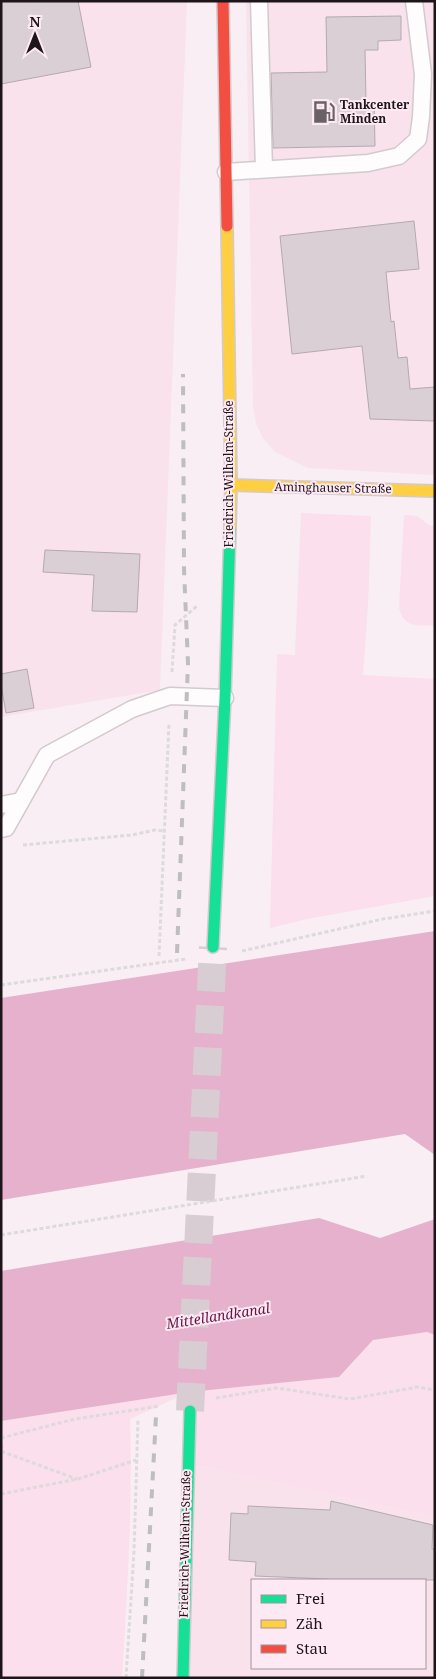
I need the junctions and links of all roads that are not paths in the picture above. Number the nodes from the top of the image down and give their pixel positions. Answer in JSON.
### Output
{"nodes":[{"id":1,"x":223,"y":1,"type":"edge"},
{"id":2,"x":259,"y":1,"type":"edge"},
{"id":3,"x":414,"y":1,"type":"edge"},
{"id":4,"x":264,"y":170,"type":"junction"},
{"id":5,"x":226,"y":172,"type":"junction"},
{"id":6,"x":231,"y":485,"type":"junction"},
{"id":7,"x":435,"y":491,"type":"edge"},
{"id":8,"x":225,"y":698,"type":"junction"},
{"id":9,"x":21,"y":801,"type":"junction"},
{"id":10,"x":1,"y":805,"type":"edge"},
{"id":11,"x":1,"y":829,"type":"edge"},
{"id":12,"x":214,"y":947,"type":"tunnel mouth"},
{"id":13,"x":190,"y":1411,"type":"tunnel mouth"},
{"id":14,"x":183,"y":1678,"type":"edge"}],
"edges":[{"from":1,"to":5,"type":"street","name":"Friedrich-Wilhelm-Straße"},
{"from":2,"to":4,"type":"lane"},
{"from":3,"to":4,"type":"lane"},
{"from":4,"to":5,"type":"lane"},
{"from":5,"to":6,"type":"street","name":"Friedrich-Wilhelm-Straße"},
{"from":6,"to":7,"type":"street","name":"Aminghauser Straße"},
{"from":6,"to":8,"type":"street","name":"Friedrich-Wilhelm-Straße"},
{"from":8,"to":9,"type":"lane"},
{"from":8,"to":12,"type":"street","name":"Friedrich-Wilhelm-Straße"},
{"from":9,"to":10,"type":"lane"},
{"from":9,"to":11,"type":"lane"},
{"from":13,"to":14,"type":"street","name":"Friedrich-Wilhelm-Straße"}]}
